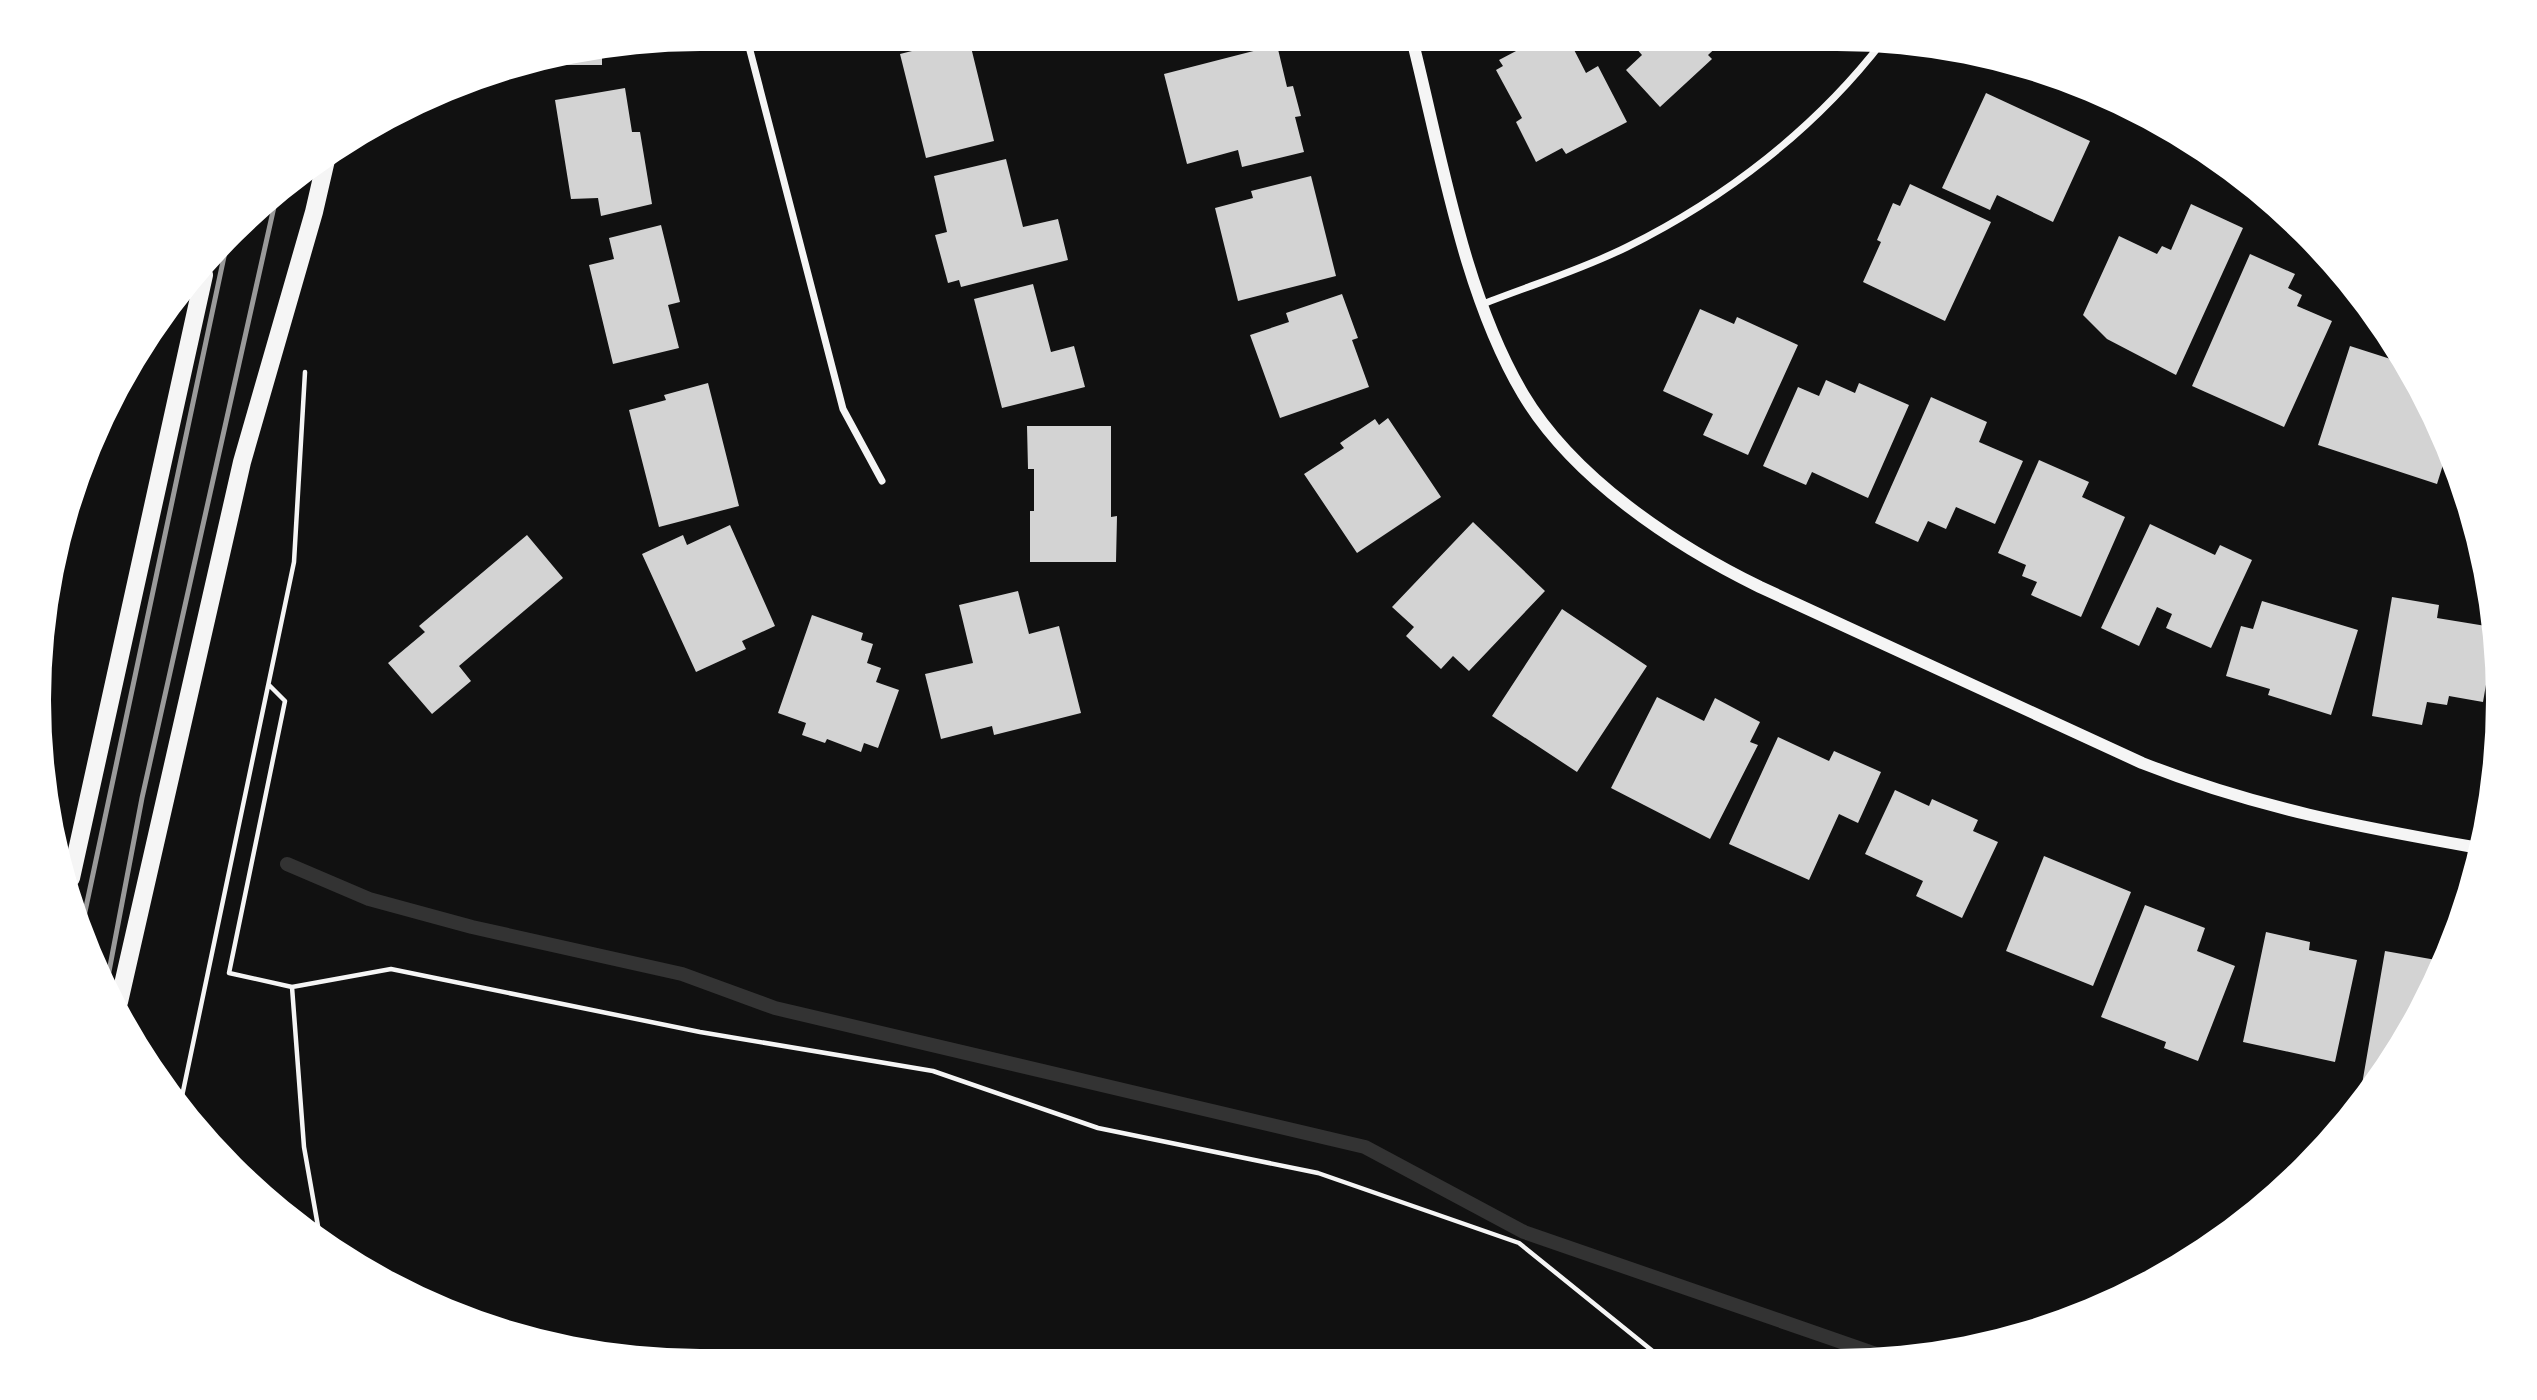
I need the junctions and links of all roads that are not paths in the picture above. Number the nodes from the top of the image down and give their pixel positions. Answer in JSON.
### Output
{"nodes":[{"id":1,"x":750,"y":51,"type":"edge"},
{"id":2,"x":1415,"y":51,"type":"edge"},
{"id":3,"x":1873,"y":52,"type":"edge"},
{"id":4,"x":323,"y":172,"type":"edge"},
{"id":5,"x":202,"y":284,"type":"edge"},
{"id":6,"x":1483,"y":304,"type":"junction"},
{"id":7,"x":882,"y":481,"type":"dead end"},
{"id":8,"x":2469,"y":846,"type":"edge"},
{"id":9,"x":73,"y":868,"type":"edge"},
{"id":10,"x":121,"y":993,"type":"edge"}],
"edges":[{"from":1,"to":7,"type":"street"},
{"from":2,"to":6,"type":"street"},
{"from":3,"to":6,"type":"street"},
{"from":4,"to":10,"type":"main road"},
{"from":5,"to":9,"type":"main road"},
{"from":6,"to":8,"type":"street"}]}
